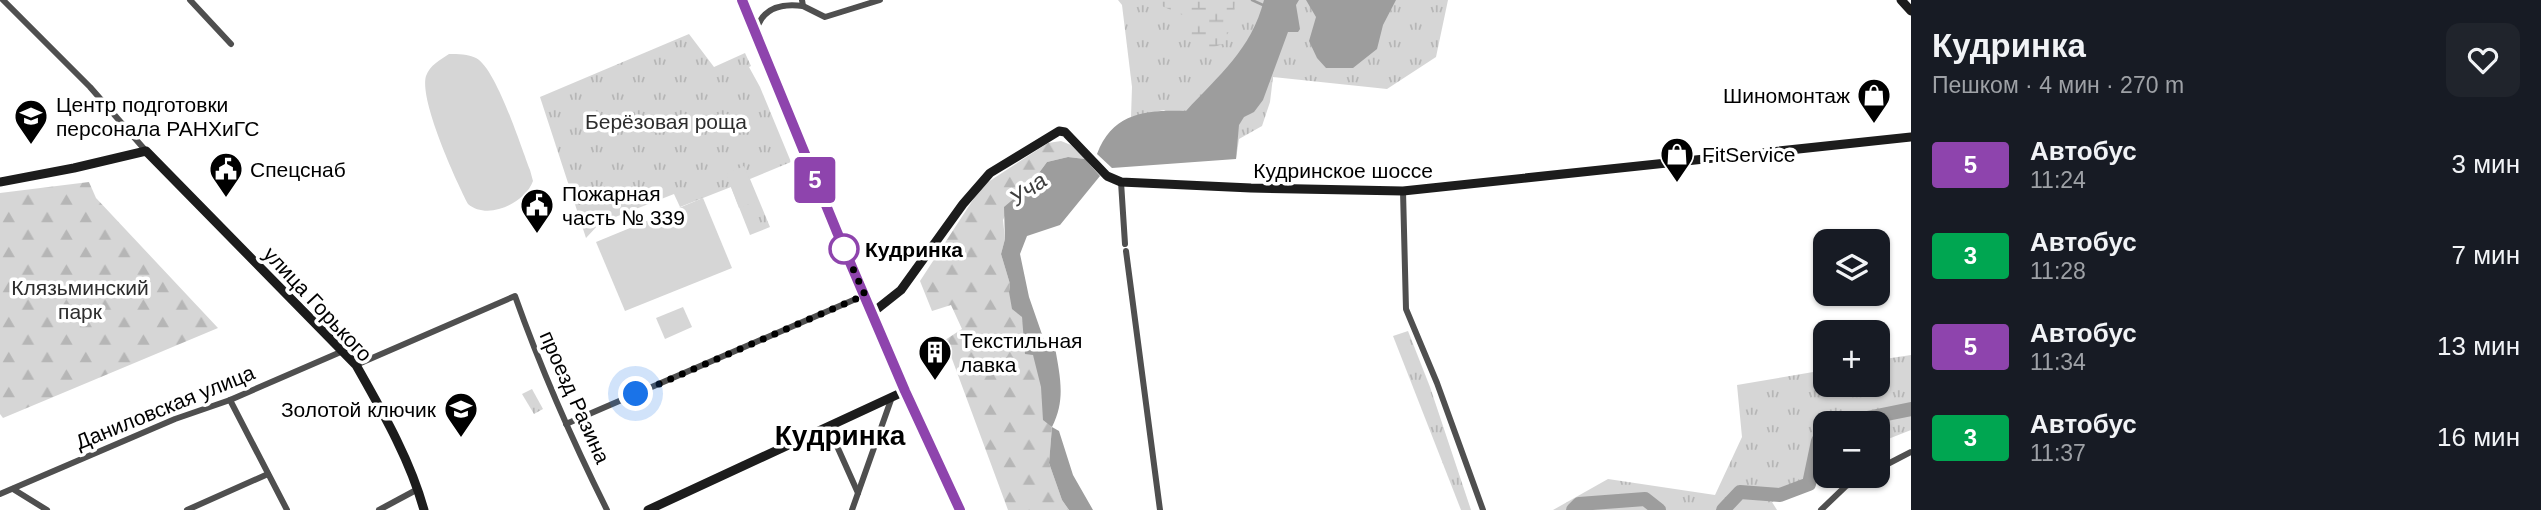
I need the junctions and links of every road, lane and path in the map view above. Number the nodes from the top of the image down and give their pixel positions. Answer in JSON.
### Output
{"nodes":[{"id":1,"x":3,"y":0,"type":"edge"},
{"id":2,"x":190,"y":0,"type":"edge"},
{"id":3,"x":742,"y":0,"type":"edge"},
{"id":4,"x":880,"y":0,"type":"edge"},
{"id":5,"x":1901,"y":0,"type":"edge"},
{"id":6,"x":802,"y":3,"type":"edge"},
{"id":7,"x":1911,"y":10,"type":"edge"},
{"id":8,"x":755,"y":36,"type":"junction"},
{"id":9,"x":231,"y":44,"type":"dead end"},
{"id":10,"x":1911,"y":137,"type":"edge"},
{"id":11,"x":146,"y":151,"type":"junction"},
{"id":12,"x":0,"y":182,"type":"edge"},
{"id":13,"x":1121,"y":182,"type":"junction"},
{"id":14,"x":1403,"y":191,"type":"junction"},
{"id":15,"x":865,"y":295,"type":"junction"},
{"id":16,"x":872,"y":313,"type":"junction"},
{"id":17,"x":344,"y":351,"type":"junction"},
{"id":18,"x":356,"y":365,"type":"junction"},
{"id":19,"x":905,"y":391,"type":"junction"},
{"id":20,"x":893,"y":395,"type":"junction"},
{"id":21,"x":230,"y":400,"type":"junction"},
{"id":22,"x":566,"y":424,"type":"junction"},
{"id":23,"x":828,"y":426,"type":"junction"},
{"id":24,"x":1911,"y":452,"type":"edge"},
{"id":25,"x":1890,"y":462,"type":"edge"},
{"id":26,"x":268,"y":474,"type":"junction"},
{"id":27,"x":1844,"y":488,"type":"edge"},
{"id":28,"x":13,"y":489,"type":"junction"},
{"id":29,"x":418,"y":489,"type":"junction"},
{"id":30,"x":859,"y":493,"type":"junction"},
{"id":31,"x":0,"y":494,"type":"edge"},
{"id":32,"x":47,"y":510,"type":"edge"},
{"id":33,"x":187,"y":510,"type":"edge"},
{"id":34,"x":286,"y":510,"type":"edge"},
{"id":35,"x":379,"y":510,"type":"edge"},
{"id":36,"x":424,"y":510,"type":"edge"},
{"id":37,"x":607,"y":510,"type":"edge"},
{"id":38,"x":648,"y":510,"type":"edge"},
{"id":39,"x":852,"y":510,"type":"edge"},
{"id":40,"x":960,"y":510,"type":"edge"},
{"id":41,"x":1160,"y":510,"type":"edge"},
{"id":42,"x":1483,"y":510,"type":"edge"},
{"id":43,"x":1821,"y":510,"type":"edge"}],
"edges":[{"from":1,"to":11,"type":"street"},
{"from":2,"to":9,"type":"street"},
{"from":3,"to":8,"type":"street"},
{"from":4,"to":6,"type":"street"},
{"from":5,"to":7,"type":"street"},
{"from":6,"to":8,"type":"street"},
{"from":8,"to":15,"type":"street"},
{"from":10,"to":14,"type":"street","name":"Кудринское шоссе"},
{"from":11,"to":12,"type":"street"},
{"from":11,"to":17,"type":"street","name":"улица Горького"},
{"from":13,"to":14,"type":"street","name":"Кудринское шоссе"},
{"from":13,"to":16,"type":"street","name":"Кудринское шоссе"},
{"from":13,"to":41,"type":"street"},
{"from":14,"to":42,"type":"street"},
{"from":15,"to":16,"type":"street"},
{"from":15,"to":22,"type":"street"},
{"from":16,"to":19,"type":"street"},
{"from":17,"to":18,"type":"street","name":"улица Горького"},
{"from":17,"to":21,"type":"street","name":"Даниловская улица"},
{"from":18,"to":22,"type":"street","name":"проезд Разина"},
{"from":18,"to":29,"type":"street","name":"улица Горького"},
{"from":19,"to":20,"type":"street"},
{"from":19,"to":40,"type":"street"},
{"from":20,"to":23,"type":"street"},
{"from":20,"to":30,"type":"street"},
{"from":21,"to":26,"type":"street"},
{"from":21,"to":28,"type":"street","name":"Даниловская улица"},
{"from":22,"to":37,"type":"street","name":"проезд Разина"},
{"from":23,"to":30,"type":"street"},
{"from":23,"to":38,"type":"street"},
{"from":24,"to":25,"type":"street"},
{"from":26,"to":33,"type":"street"},
{"from":26,"to":34,"type":"street"},
{"from":27,"to":43,"type":"street"},
{"from":28,"to":31,"type":"street","name":"Даниловская улица"},
{"from":28,"to":32,"type":"street"},
{"from":29,"to":35,"type":"street"},
{"from":29,"to":36,"type":"street","name":"улица Горького"},
{"from":30,"to":39,"type":"street"}]}
